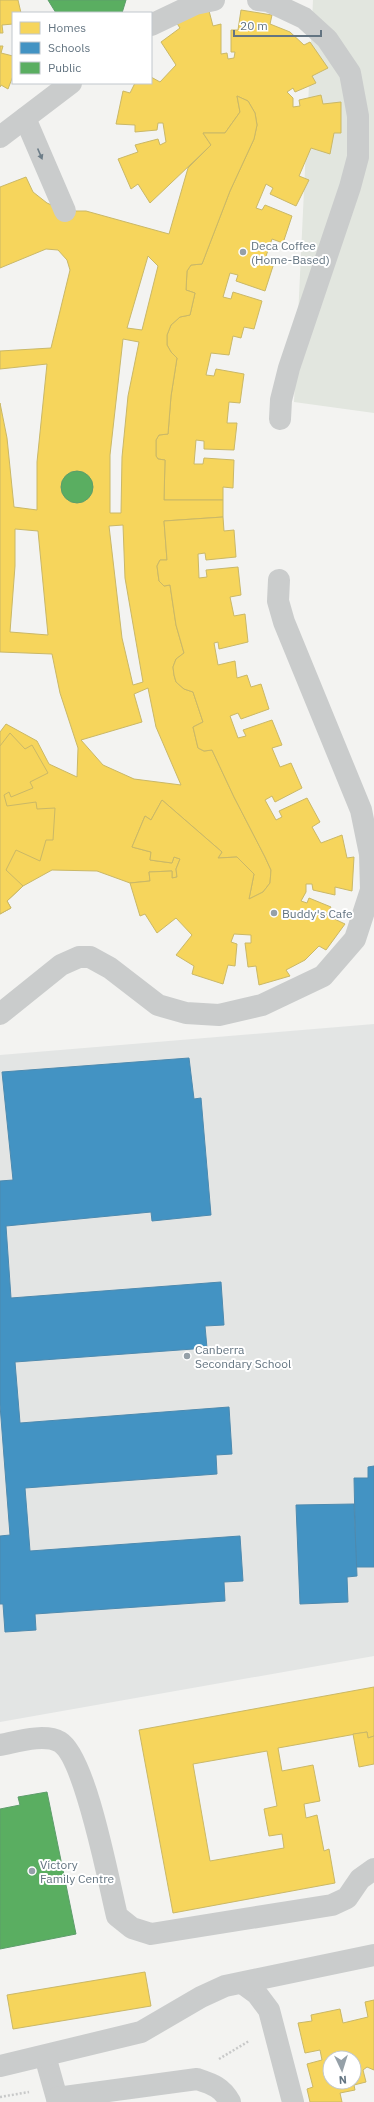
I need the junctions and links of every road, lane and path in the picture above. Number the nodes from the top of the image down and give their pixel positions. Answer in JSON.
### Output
{"nodes":[{"id":1,"x":214,"y":0,"type":"edge"},
{"id":2,"x":258,"y":0,"type":"edge"},
{"id":3,"x":152,"y":25,"type":"edge"},
{"id":4,"x":70,"y":84,"type":"edge"},
{"id":5,"x":25,"y":118,"type":"junction"},
{"id":6,"x":0,"y":136,"type":"edge"},
{"id":7,"x":65,"y":211,"type":"dead end"},
{"id":8,"x":280,"y":419,"type":"dead end"},
{"id":9,"x":279,"y":580,"type":"dead end"},
{"id":10,"x":0,"y":1014,"type":"edge"},
{"id":11,"x":0,"y":1745,"type":"edge"},
{"id":12,"x":374,"y":1869,"type":"edge"},
{"id":13,"x":374,"y":1956,"type":"edge"},
{"id":14,"x":242,"y":1983,"type":"junction"},
{"id":15,"x":45,"y":2056,"type":"junction"},
{"id":16,"x":0,"y":2066,"type":"edge"},
{"id":17,"x":58,"y":2100,"type":"edge"},
{"id":18,"x":230,"y":2102,"type":"edge"},
{"id":19,"x":293,"y":2102,"type":"edge"}],
"edges":[{"from":1,"to":3,"type":"lane"},
{"from":2,"to":8,"type":"lane"},
{"from":4,"to":5,"type":"lane"},
{"from":5,"to":6,"type":"lane"},
{"from":5,"to":7,"type":"lane","one_way":true},
{"from":9,"to":10,"type":"lane"},
{"from":11,"to":12,"type":"lane"},
{"from":13,"to":14,"type":"lane"},
{"from":14,"to":15,"type":"lane"},
{"from":14,"to":19,"type":"lane"},
{"from":15,"to":16,"type":"lane"},
{"from":15,"to":17,"type":"lane"},
{"from":17,"to":18,"type":"lane"}]}
